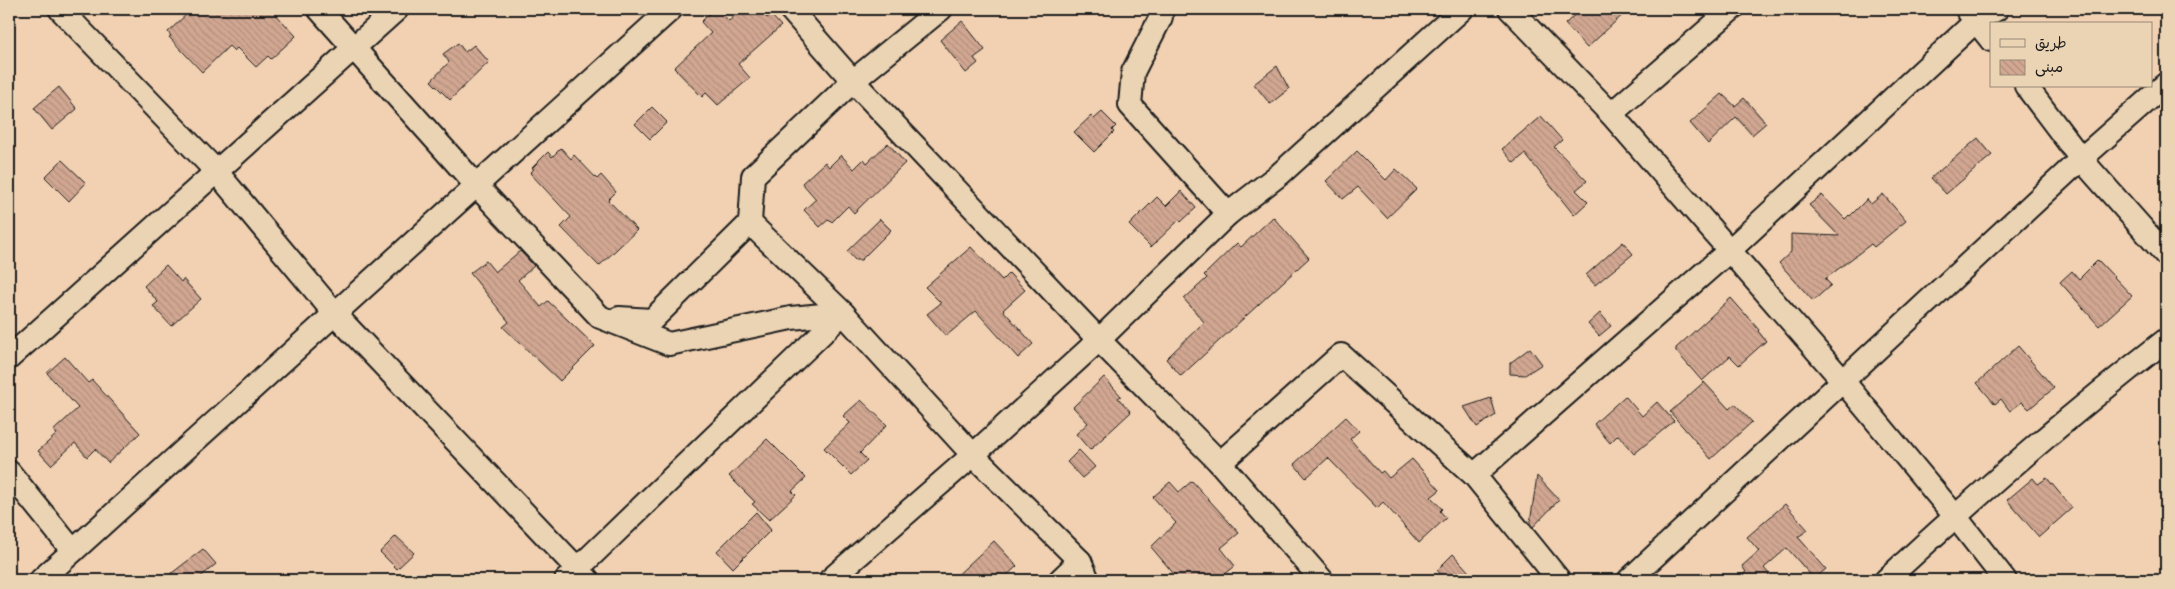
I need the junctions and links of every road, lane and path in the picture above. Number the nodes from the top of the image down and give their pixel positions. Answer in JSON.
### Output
{"nodes":[{"id":1,"x":60,"y":9,"type":"edge"},
{"id":2,"x":319,"y":9,"type":"edge"},
{"id":3,"x":397,"y":9,"type":"edge"},
{"id":4,"x":671,"y":9,"type":"edge"},
{"id":5,"x":790,"y":9,"type":"edge"},
{"id":6,"x":941,"y":9,"type":"edge"},
{"id":7,"x":1160,"y":9,"type":"edge"},
{"id":8,"x":1462,"y":9,"type":"edge"},
{"id":9,"x":1510,"y":9,"type":"edge"},
{"id":10,"x":1732,"y":9,"type":"edge"},
{"id":11,"x":1997,"y":9,"type":"edge"},
{"id":12,"x":1971,"y":15,"type":"edge"},
{"id":13,"x":1990,"y":39,"type":"edge"},
{"id":14,"x":354,"y":47,"type":"junction"},
{"id":15,"x":853,"y":81,"type":"junction"},
{"id":16,"x":2166,"y":84,"type":"edge"},
{"id":17,"x":2027,"y":88,"type":"edge"},
{"id":18,"x":1611,"y":114,"type":"junction"},
{"id":19,"x":2081,"y":160,"type":"junction"},
{"id":20,"x":215,"y":170,"type":"junction"},
{"id":21,"x":476,"y":185,"type":"junction"},
{"id":22,"x":1228,"y":214,"type":"junction"},
{"id":23,"x":750,"y":223,"type":"junction"},
{"id":24,"x":1729,"y":251,"type":"junction"},
{"id":25,"x":2166,"y":255,"type":"edge"},
{"id":26,"x":843,"y":313,"type":"junction"},
{"id":27,"x":335,"y":314,"type":"junction"},
{"id":28,"x":600,"y":317,"type":"junction"},
{"id":29,"x":1098,"y":340,"type":"junction"},
{"id":30,"x":2166,"y":340,"type":"edge"},
{"id":31,"x":9,"y":358,"type":"edge"},
{"id":32,"x":1843,"y":381,"type":"junction"},
{"id":33,"x":973,"y":455,"type":"junction"},
{"id":34,"x":1220,"y":463,"type":"junction"},
{"id":35,"x":9,"y":472,"type":"edge"},
{"id":36,"x":1474,"y":475,"type":"junction"},
{"id":37,"x":1955,"y":516,"type":"junction"},
{"id":38,"x":73,"y":551,"type":"junction"},
{"id":39,"x":1084,"y":570,"type":"edge"},
{"id":40,"x":577,"y":577,"type":"edge"},
{"id":41,"x":41,"y":580,"type":"edge"},
{"id":42,"x":830,"y":580,"type":"edge"},
{"id":43,"x":1060,"y":580,"type":"edge"},
{"id":44,"x":1322,"y":580,"type":"edge"},
{"id":45,"x":1559,"y":580,"type":"edge"},
{"id":46,"x":1629,"y":580,"type":"edge"},
{"id":47,"x":1886,"y":580,"type":"edge"},
{"id":48,"x":2005,"y":580,"type":"edge"}],
"edges":[{"from":1,"to":20,"type":"street"},
{"from":2,"to":14,"type":"street"},
{"from":3,"to":14,"type":"street"},
{"from":4,"to":21,"type":"street"},
{"from":5,"to":15,"type":"street"},
{"from":6,"to":15,"type":"street"},
{"from":7,"to":22,"type":"street"},
{"from":8,"to":22,"type":"street"},
{"from":9,"to":18,"type":"street"},
{"from":10,"to":18,"type":"street"},
{"from":11,"to":12,"type":"street"},
{"from":12,"to":13,"type":"street"},
{"from":12,"to":24,"type":"street"},
{"from":14,"to":20,"type":"street"},
{"from":14,"to":21,"type":"street"},
{"from":15,"to":23,"type":"street"},
{"from":15,"to":29,"type":"street"},
{"from":16,"to":19,"type":"street"},
{"from":17,"to":19,"type":"street"},
{"from":18,"to":24,"type":"street"},
{"from":19,"to":25,"type":"street"},
{"from":19,"to":32,"type":"street"},
{"from":20,"to":27,"type":"street"},
{"from":20,"to":31,"type":"street"},
{"from":21,"to":27,"type":"street"},
{"from":21,"to":28,"type":"street"},
{"from":22,"to":29,"type":"street"},
{"from":23,"to":26,"type":"street"},
{"from":23,"to":28,"type":"street"},
{"from":24,"to":32,"type":"street"},
{"from":24,"to":36,"type":"street"},
{"from":26,"to":28,"type":"street"},
{"from":26,"to":33,"type":"street"},
{"from":26,"to":40,"type":"street"},
{"from":27,"to":38,"type":"street"},
{"from":27,"to":40,"type":"street"},
{"from":29,"to":33,"type":"street"},
{"from":29,"to":34,"type":"street"},
{"from":30,"to":37,"type":"street"},
{"from":32,"to":37,"type":"street"},
{"from":32,"to":46,"type":"street"},
{"from":33,"to":39,"type":"street"},
{"from":33,"to":42,"type":"street"},
{"from":34,"to":36,"type":"street"},
{"from":34,"to":44,"type":"street"},
{"from":35,"to":38,"type":"street"},
{"from":36,"to":45,"type":"street"},
{"from":37,"to":47,"type":"street"},
{"from":37,"to":48,"type":"street"},
{"from":38,"to":41,"type":"street"},
{"from":39,"to":43,"type":"street"}]}
